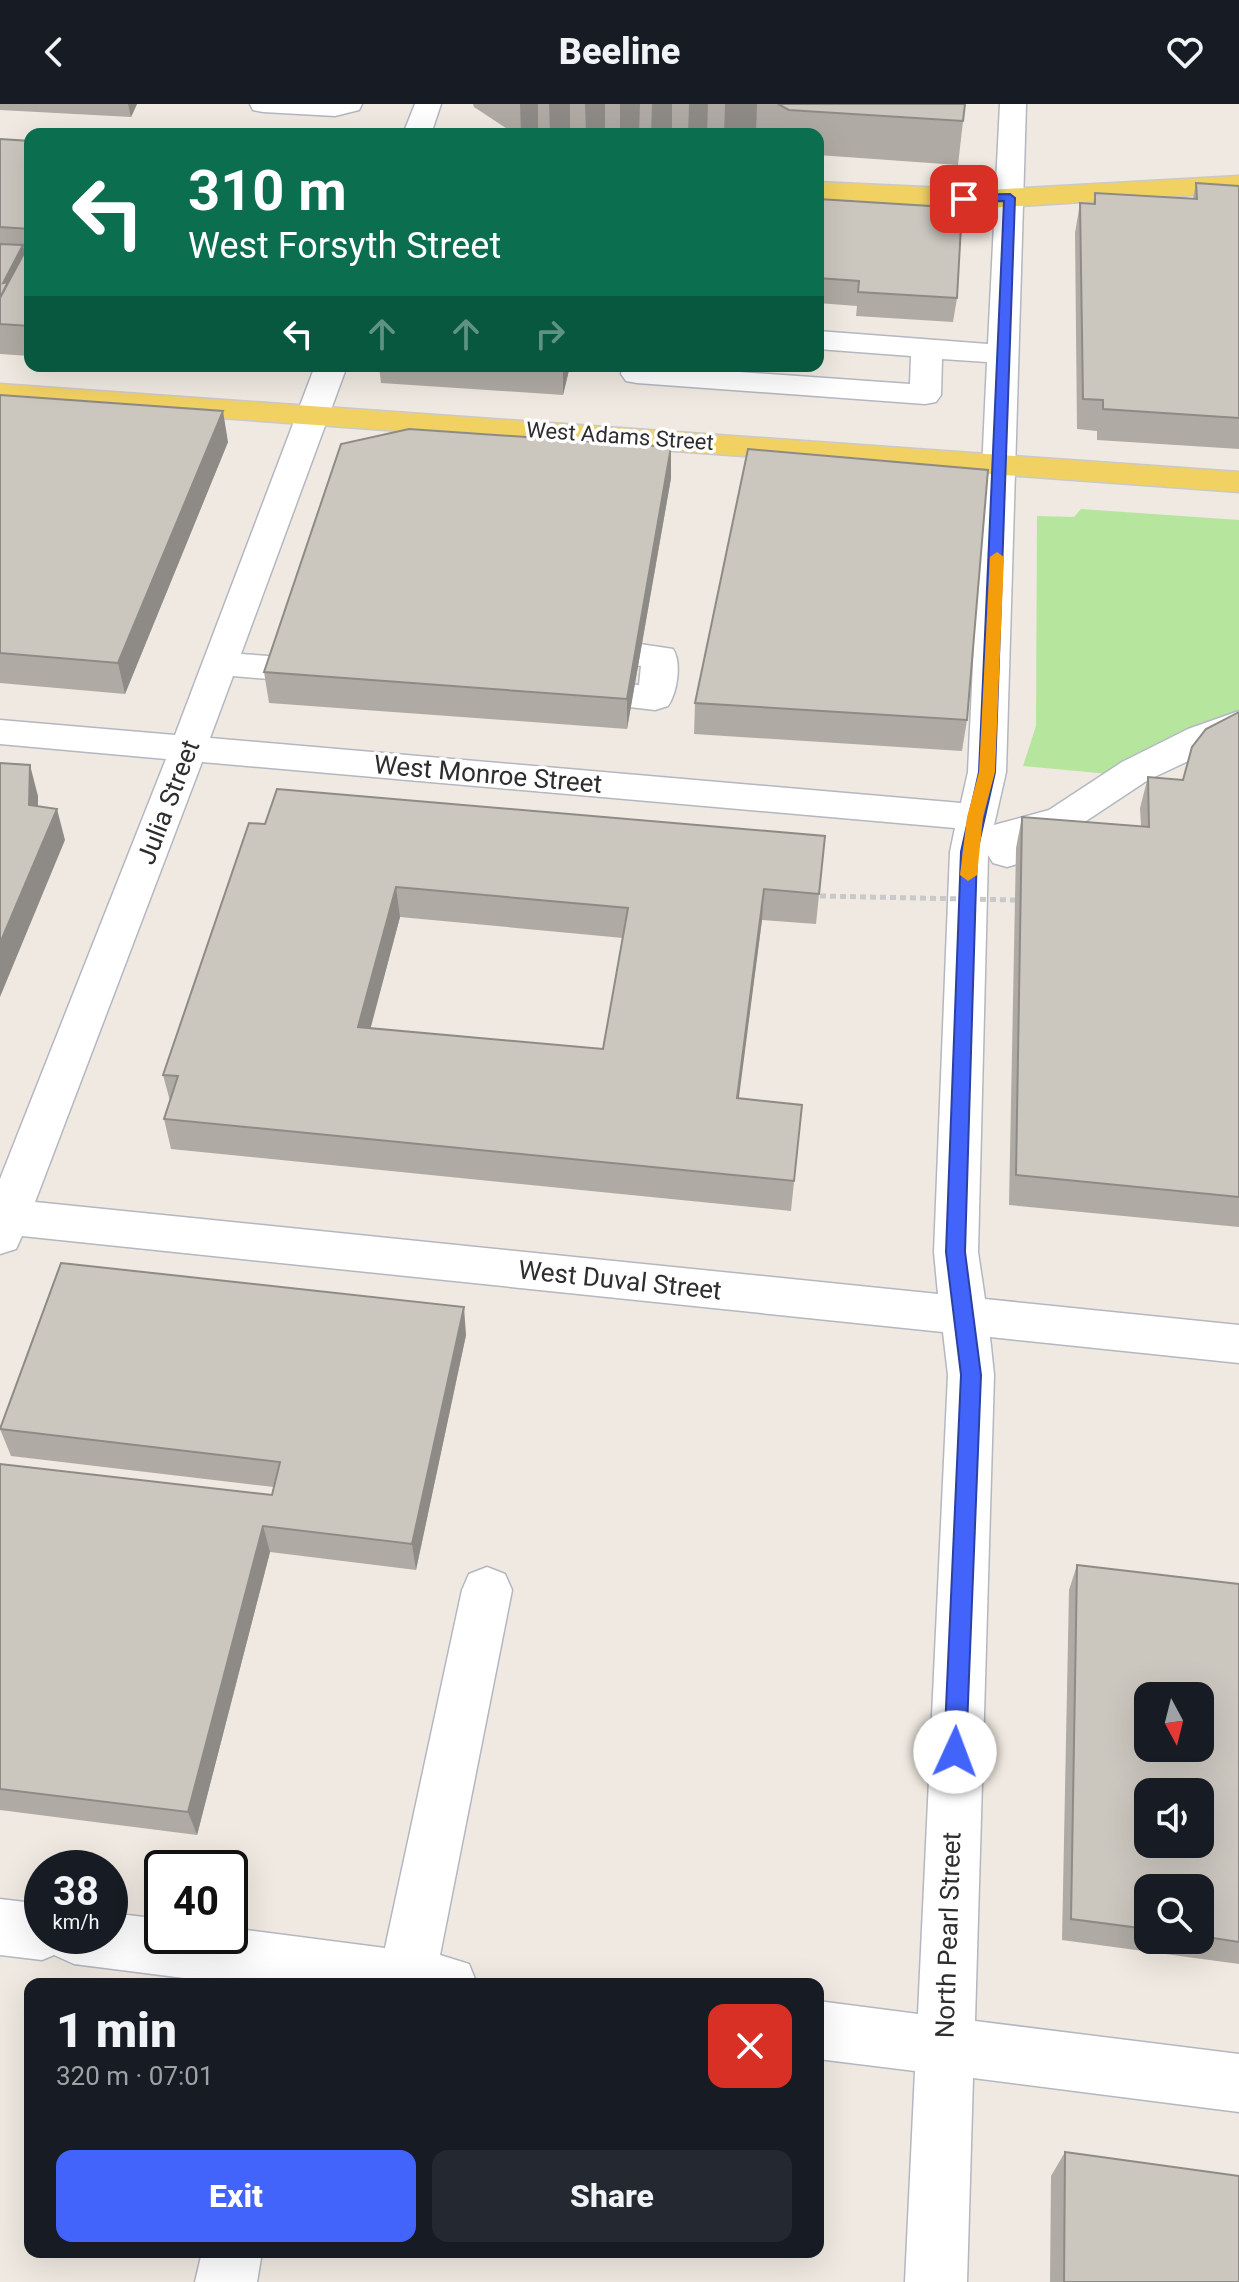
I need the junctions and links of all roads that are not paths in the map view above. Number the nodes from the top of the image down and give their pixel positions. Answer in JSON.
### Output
{"nodes":[{"id":1,"x":263,"y":104,"type":"edge"},
{"id":2,"x":349,"y":104,"type":"edge"},
{"id":3,"x":428,"y":104,"type":"edge"},
{"id":4,"x":1013,"y":104,"type":"edge"},
{"id":5,"x":419,"y":128,"type":"edge"},
{"id":6,"x":1239,"y":184,"type":"edge"},
{"id":7,"x":824,"y":191,"type":"edge"},
{"id":8,"x":1010,"y":198,"type":"junction"},
{"id":9,"x":824,"y":340,"type":"edge"},
{"id":10,"x":927,"y":347,"type":"junction"},
{"id":11,"x":1004,"y":354,"type":"junction"},
{"id":12,"x":329,"y":372,"type":"edge"},
{"id":13,"x":638,"y":372,"type":"edge"},
{"id":14,"x":0,"y":393,"type":"edge"},
{"id":15,"x":313,"y":413,"type":"junction"},
{"id":16,"x":1000,"y":464,"type":"junction"},
{"id":17,"x":1239,"y":482,"type":"edge"},
{"id":18,"x":541,"y":640,"type":"edge"},
{"id":19,"x":219,"y":664,"type":"junction"},
{"id":20,"x":365,"y":675,"type":"edge"},
{"id":21,"x":535,"y":688,"type":"edge"},
{"id":22,"x":1239,"y":723,"type":"edge"},
{"id":23,"x":0,"y":732,"type":"edge"},
{"id":24,"x":188,"y":748,"type":"junction"},
{"id":25,"x":975,"y":817,"type":"junction"},
{"id":26,"x":1007,"y":854,"type":"dead end"},
{"id":27,"x":3,"y":1223,"type":"edge"},
{"id":28,"x":964,"y":1315,"type":"junction"},
{"id":29,"x":1239,"y":1344,"type":"edge"},
{"id":30,"x":487,"y":1590,"type":"dead end"},
{"id":31,"x":0,"y":1927,"type":"edge"},
{"id":32,"x":24,"y":1930,"type":"edge"},
{"id":33,"x":128,"y":1946,"type":"edge"},
{"id":34,"x":290,"y":1974,"type":"edge"},
{"id":35,"x":369,"y":1978,"type":"edge"},
{"id":36,"x":428,"y":1978,"type":"edge"},
{"id":37,"x":824,"y":2031,"type":"edge"},
{"id":38,"x":944,"y":2046,"type":"junction"},
{"id":39,"x":1239,"y":2083,"type":"edge"},
{"id":40,"x":231,"y":2258,"type":"edge"},
{"id":41,"x":226,"y":2282,"type":"edge"},
{"id":42,"x":936,"y":2282,"type":"edge"}],
"edges":[{"from":1,"to":2,"type":"street"},
{"from":3,"to":5,"type":"street"},
{"from":4,"to":8,"type":"street","name":"North Pearl Street"},
{"from":6,"to":8,"type":"main road"},
{"from":7,"to":8,"type":"main road"},
{"from":8,"to":11,"type":"street","name":"North Pearl Street"},
{"from":9,"to":10,"type":"street"},
{"from":10,"to":11,"type":"street"},
{"from":10,"to":13,"type":"street"},
{"from":11,"to":16,"type":"street","name":"North Pearl Street"},
{"from":12,"to":15,"type":"street","name":"Julia Street"},
{"from":14,"to":15,"type":"main road","name":"West Adams Street"},
{"from":15,"to":16,"type":"main road","name":"West Adams Street"},
{"from":15,"to":19,"type":"street","name":"Julia Street"},
{"from":16,"to":17,"type":"main road","name":"West Adams Street"},
{"from":16,"to":25,"type":"street","name":"North Pearl Street"},
{"from":18,"to":21,"type":"street"},
{"from":19,"to":20,"type":"street"},
{"from":19,"to":24,"type":"street","name":"Julia Street"},
{"from":22,"to":26,"type":"street"},
{"from":23,"to":24,"type":"street","name":"West Monroe Street"},
{"from":24,"to":25,"type":"street","name":"West Monroe Street"},
{"from":24,"to":27,"type":"street","name":"Julia Street"},
{"from":25,"to":28,"type":"street","name":"North Pearl Street"},
{"from":27,"to":28,"type":"street","name":"West Duval Street"},
{"from":28,"to":29,"type":"street","name":"West Duval Street"},
{"from":28,"to":38,"type":"street","name":"North Pearl Street"},
{"from":30,"to":36,"type":"street"},
{"from":31,"to":32,"type":"street"},
{"from":33,"to":34,"type":"street"},
{"from":34,"to":35,"type":"street"},
{"from":37,"to":38,"type":"street"},
{"from":38,"to":39,"type":"street"},
{"from":38,"to":42,"type":"street","name":"North Pearl Street"},
{"from":40,"to":41,"type":"street"}]}
